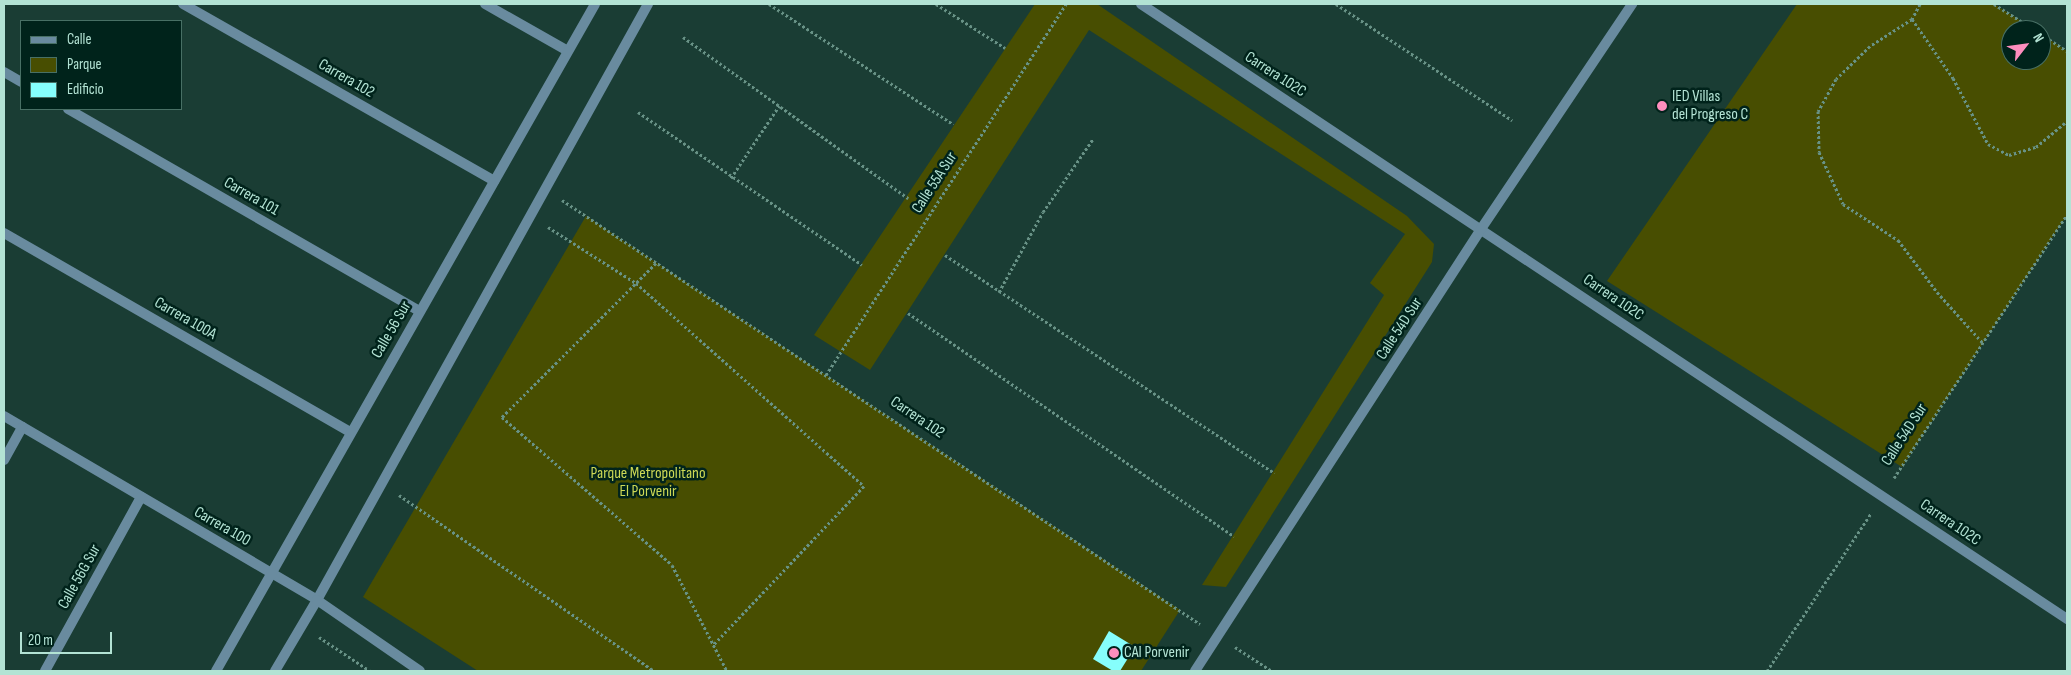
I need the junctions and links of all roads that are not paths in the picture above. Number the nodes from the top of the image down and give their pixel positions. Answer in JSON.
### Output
{"nodes":[{"id":1,"x":183,"y":4,"type":"edge"},
{"id":2,"x":486,"y":4,"type":"edge"},
{"id":3,"x":595,"y":4,"type":"edge"},
{"id":4,"x":648,"y":4,"type":"edge"},
{"id":5,"x":1141,"y":4,"type":"edge"},
{"id":6,"x":1632,"y":4,"type":"edge"},
{"id":7,"x":568,"y":51,"type":"junction"},
{"id":8,"x":4,"y":72,"type":"edge"},
{"id":9,"x":20,"y":81,"type":"edge"},
{"id":10,"x":70,"y":110,"type":"edge"},
{"id":11,"x":494,"y":181,"type":"junction"},
{"id":12,"x":1482,"y":229,"type":"junction"},
{"id":13,"x":4,"y":233,"type":"edge"},
{"id":14,"x":420,"y":311,"type":"junction"},
{"id":15,"x":4,"y":416,"type":"edge"},
{"id":16,"x":22,"y":427,"type":"junction"},
{"id":17,"x":350,"y":432,"type":"junction"},
{"id":18,"x":4,"y":460,"type":"edge"},
{"id":19,"x":141,"y":497,"type":"junction"},
{"id":20,"x":270,"y":573,"type":"junction"},
{"id":21,"x":317,"y":600,"type":"junction"},
{"id":22,"x":2067,"y":619,"type":"edge"},
{"id":23,"x":45,"y":671,"type":"edge"},
{"id":24,"x":216,"y":671,"type":"edge"},
{"id":25,"x":276,"y":671,"type":"edge"},
{"id":26,"x":420,"y":671,"type":"edge"},
{"id":27,"x":1195,"y":671,"type":"edge"}],
"edges":[{"from":1,"to":11,"type":"street","name":"Carrera 102"},
{"from":2,"to":7,"type":"street"},
{"from":3,"to":7,"type":"street","name":"Calle 56 Sur"},
{"from":4,"to":21,"type":"street"},
{"from":5,"to":12,"type":"street","name":"Carrera 102C"},
{"from":6,"to":12,"type":"street","name":"Calle 54D Sur"},
{"from":7,"to":11,"type":"street","name":"Calle 56 Sur"},
{"from":8,"to":9,"type":"street"},
{"from":10,"to":14,"type":"street","name":"Carrera 101"},
{"from":11,"to":14,"type":"street","name":"Calle 56 Sur"},
{"from":12,"to":22,"type":"street","name":"Carrera 102C"},
{"from":12,"to":27,"type":"street","name":"Calle 54D Sur"},
{"from":13,"to":17,"type":"street","name":"Carrera 100A"},
{"from":14,"to":17,"type":"street","name":"Calle 56 Sur"},
{"from":15,"to":16,"type":"street","name":"Carrera 100"},
{"from":16,"to":18,"type":"street"},
{"from":16,"to":19,"type":"street","name":"Carrera 100"},
{"from":17,"to":20,"type":"street","name":"Calle 56 Sur"},
{"from":19,"to":20,"type":"street","name":"Carrera 100"},
{"from":19,"to":23,"type":"street","name":"Calle 56G Sur"},
{"from":20,"to":21,"type":"street","name":"Carrera 100"},
{"from":20,"to":24,"type":"street","name":"Calle 56 Sur"},
{"from":21,"to":25,"type":"street"},
{"from":21,"to":26,"type":"street","name":"Carrera 100"}]}
